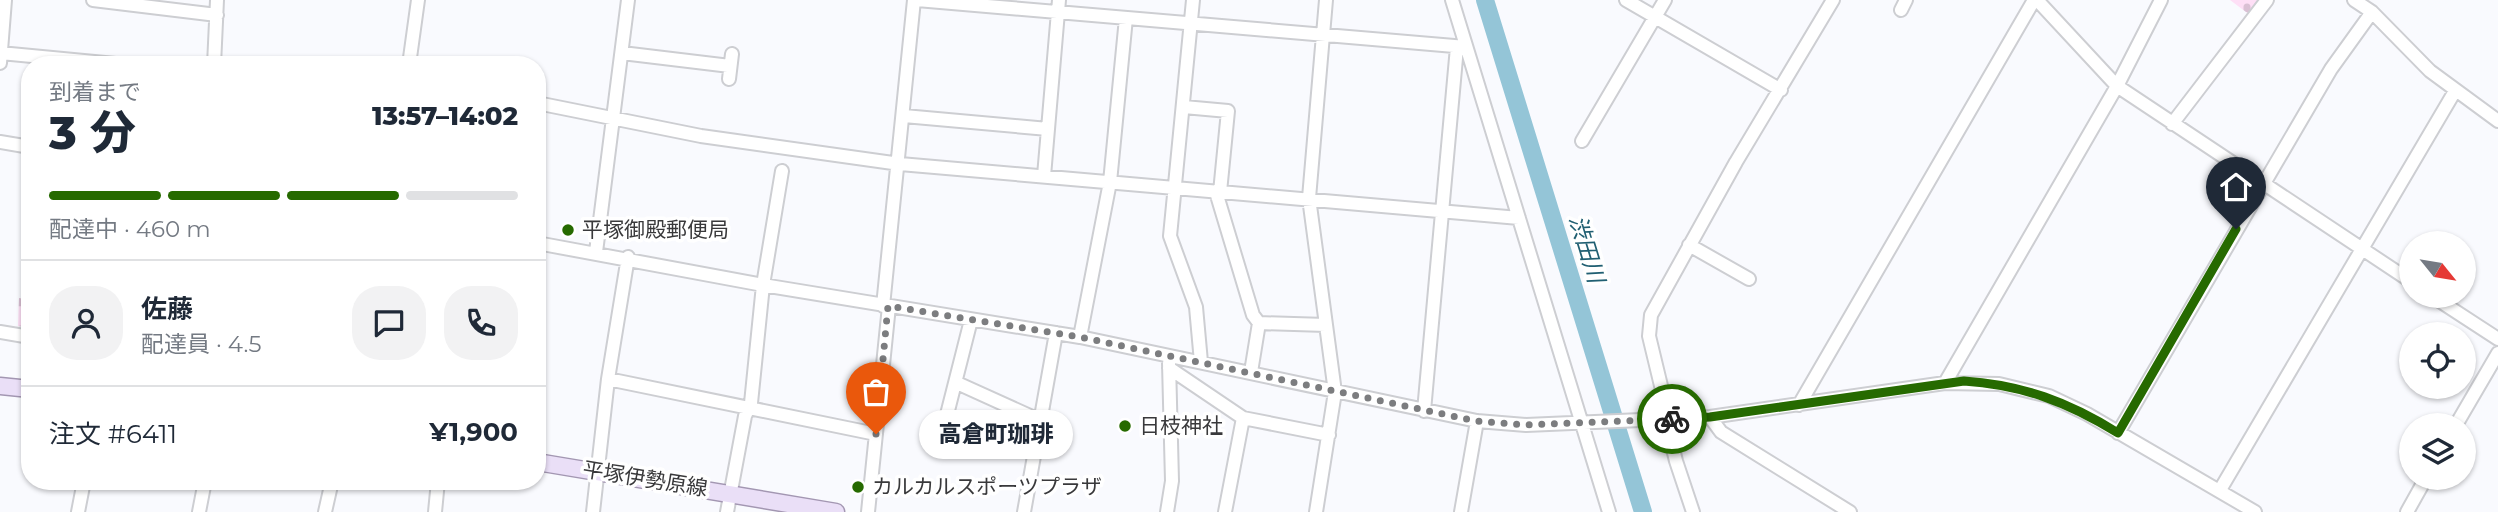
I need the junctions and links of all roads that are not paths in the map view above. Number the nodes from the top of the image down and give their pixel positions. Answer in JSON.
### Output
{"nodes":[{"id":1,"x":5,"y":0,"type":"edge"},
{"id":2,"x":93,"y":0,"type":"edge"},
{"id":3,"x":217,"y":0,"type":"edge"},
{"id":4,"x":418,"y":0,"type":"edge"},
{"id":5,"x":628,"y":0,"type":"edge"},
{"id":6,"x":916,"y":0,"type":"edge"},
{"id":7,"x":1193,"y":0,"type":"edge"},
{"id":8,"x":1326,"y":0,"type":"edge"},
{"id":9,"x":1452,"y":0,"type":"edge"},
{"id":10,"x":1626,"y":0,"type":"edge"},
{"id":11,"x":1665,"y":0,"type":"edge"},
{"id":12,"x":2036,"y":0,"type":"edge"},
{"id":13,"x":2161,"y":0,"type":"edge"},
{"id":14,"x":2267,"y":0,"type":"edge"},
{"id":15,"x":2354,"y":0,"type":"edge"},
{"id":16,"x":1827,"y":2,"type":"edge"},
{"id":17,"x":1059,"y":6,"type":"edge"},
{"id":18,"x":2372,"y":12,"type":"junction"},
{"id":19,"x":216,"y":15,"type":"junction"},
{"id":20,"x":1655,"y":17,"type":"junction"},
{"id":21,"x":1126,"y":18,"type":"junction"},
{"id":22,"x":1191,"y":25,"type":"junction"},
{"id":23,"x":1324,"y":36,"type":"junction"},
{"id":24,"x":1461,"y":47,"type":"junction"},
{"id":25,"x":622,"y":53,"type":"junction"},
{"id":26,"x":1,"y":56,"type":"edge"},
{"id":27,"x":214,"y":56,"type":"edge"},
{"id":28,"x":410,"y":56,"type":"edge"},
{"id":29,"x":21,"y":57,"type":"edge"},
{"id":30,"x":730,"y":66,"type":"dead end"},
{"id":31,"x":2117,"y":86,"type":"junction"},
{"id":32,"x":1781,"y":90,"type":"junction"},
{"id":33,"x":2455,"y":91,"type":"junction"},
{"id":34,"x":546,"y":105,"type":"edge"},
{"id":35,"x":1184,"y":107,"type":"junction"},
{"id":36,"x":904,"y":116,"type":"junction"},
{"id":37,"x":615,"y":119,"type":"junction"},
{"id":38,"x":2498,"y":121,"type":"edge"},
{"id":39,"x":2172,"y":124,"type":"junction"},
{"id":40,"x":1048,"y":129,"type":"junction"},
{"id":41,"x":1582,"y":141,"type":"dead end"},
{"id":42,"x":0,"y":142,"type":"edge"},
{"id":43,"x":21,"y":146,"type":"edge"},
{"id":44,"x":900,"y":164,"type":"junction"},
{"id":45,"x":782,"y":171,"type":"dead end"},
{"id":46,"x":1044,"y":176,"type":"junction"},
{"id":47,"x":1110,"y":182,"type":"junction"},
{"id":48,"x":2263,"y":184,"type":"junction"},
{"id":49,"x":1177,"y":188,"type":"junction"},
{"id":50,"x":1218,"y":192,"type":"junction"},
{"id":51,"x":1309,"y":198,"type":"junction"},
{"id":52,"x":1443,"y":211,"type":"junction"},
{"id":53,"x":1519,"y":218,"type":"junction"},
{"id":54,"x":546,"y":244,"type":"edge"},
{"id":55,"x":1689,"y":245,"type":"junction"},
{"id":56,"x":2361,"y":248,"type":"junction"},
{"id":57,"x":596,"y":252,"type":"junction"},
{"id":58,"x":628,"y":257,"type":"junction"},
{"id":59,"x":2399,"y":273,"type":"edge"},
{"id":60,"x":1749,"y":279,"type":"dead end"},
{"id":61,"x":763,"y":285,"type":"junction"},
{"id":62,"x":886,"y":306,"type":"junction"},
{"id":63,"x":2450,"y":308,"type":"edge"},
{"id":64,"x":971,"y":320,"type":"junction"},
{"id":65,"x":1259,"y":323,"type":"junction"},
{"id":66,"x":1326,"y":325,"type":"junction"},
{"id":67,"x":0,"y":332,"type":"edge"},
{"id":68,"x":1056,"y":333,"type":"junction"},
{"id":69,"x":21,"y":336,"type":"edge"},
{"id":70,"x":1080,"y":337,"type":"junction"},
{"id":71,"x":2498,"y":339,"type":"edge"},
{"id":72,"x":2498,"y":353,"type":"edge"},
{"id":73,"x":1169,"y":362,"type":"junction"},
{"id":74,"x":1201,"y":362,"type":"junction"},
{"id":75,"x":1251,"y":372,"type":"junction"},
{"id":76,"x":608,"y":379,"type":"junction"},
{"id":77,"x":957,"y":383,"type":"junction"},
{"id":78,"x":1945,"y":383,"type":"junction"},
{"id":79,"x":0,"y":386,"type":"edge"},
{"id":80,"x":21,"y":388,"type":"edge"},
{"id":81,"x":1335,"y":392,"type":"junction"},
{"id":82,"x":1799,"y":405,"type":"junction"},
{"id":83,"x":748,"y":410,"type":"junction"},
{"id":84,"x":1424,"y":411,"type":"junction"},
{"id":85,"x":2463,"y":413,"type":"edge"},
{"id":86,"x":1710,"y":417,"type":"junction"},
{"id":87,"x":1243,"y":418,"type":"junction"},
{"id":88,"x":1666,"y":420,"type":"junction"},
{"id":89,"x":1041,"y":421,"type":"junction"},
{"id":90,"x":1476,"y":421,"type":"junction"},
{"id":91,"x":1582,"y":423,"type":"junction"},
{"id":92,"x":2118,"y":433,"type":"junction"},
{"id":93,"x":876,"y":434,"type":"junction"},
{"id":94,"x":1329,"y":435,"type":"junction"},
{"id":95,"x":940,"y":442,"type":"dead end"},
{"id":96,"x":546,"y":463,"type":"edge"},
{"id":97,"x":600,"y":471,"type":"junction"},
{"id":98,"x":82,"y":490,"type":"edge"},
{"id":99,"x":203,"y":490,"type":"edge"},
{"id":100,"x":330,"y":490,"type":"edge"},
{"id":101,"x":437,"y":490,"type":"edge"},
{"id":102,"x":2220,"y":490,"type":"junction"},
{"id":103,"x":2419,"y":490,"type":"edge"},
{"id":104,"x":730,"y":493,"type":"junction"},
{"id":105,"x":78,"y":512,"type":"edge"},
{"id":106,"x":199,"y":512,"type":"edge"},
{"id":107,"x":325,"y":512,"type":"edge"},
{"id":108,"x":435,"y":512,"type":"edge"},
{"id":109,"x":593,"y":512,"type":"edge"},
{"id":110,"x":727,"y":512,"type":"edge"},
{"id":111,"x":835,"y":512,"type":"edge"},
{"id":112,"x":868,"y":512,"type":"edge"},
{"id":113,"x":1024,"y":512,"type":"edge"},
{"id":114,"x":1167,"y":512,"type":"edge"},
{"id":115,"x":1225,"y":512,"type":"edge"},
{"id":116,"x":1317,"y":512,"type":"edge"},
{"id":117,"x":1461,"y":512,"type":"edge"},
{"id":118,"x":1608,"y":512,"type":"edge"},
{"id":119,"x":1693,"y":512,"type":"edge"},
{"id":120,"x":1850,"y":512,"type":"edge"},
{"id":121,"x":2256,"y":512,"type":"edge"},
{"id":122,"x":2407,"y":512,"type":"edge"}],
"edges":[{"from":1,"to":26,"type":"street"},
{"from":2,"to":19,"type":"street"},
{"from":3,"to":19,"type":"street"},
{"from":4,"to":28,"type":"street"},
{"from":5,"to":25,"type":"street"},
{"from":6,"to":17,"type":"street"},
{"from":6,"to":36,"type":"street"},
{"from":7,"to":22,"type":"street"},
{"from":8,"to":23,"type":"street"},
{"from":9,"to":24,"type":"street"},
{"from":10,"to":20,"type":"street"},
{"from":11,"to":20,"type":"street"},
{"from":12,"to":31,"type":"street"},
{"from":12,"to":82,"type":"street"},
{"from":13,"to":31,"type":"street"},
{"from":14,"to":39,"type":"street"},
{"from":15,"to":18,"type":"street"},
{"from":16,"to":32,"type":"street"},
{"from":17,"to":21,"type":"street"},
{"from":17,"to":40,"type":"street"},
{"from":18,"to":33,"type":"street"},
{"from":18,"to":48,"type":"street"},
{"from":19,"to":27,"type":"street"},
{"from":20,"to":32,"type":"street"},
{"from":20,"to":41,"type":"street"},
{"from":21,"to":22,"type":"street"},
{"from":21,"to":47,"type":"street"},
{"from":22,"to":23,"type":"street"},
{"from":22,"to":35,"type":"street"},
{"from":23,"to":24,"type":"street"},
{"from":23,"to":51,"type":"street"},
{"from":24,"to":52,"type":"street"},
{"from":24,"to":53,"type":"street"},
{"from":25,"to":30,"type":"street"},
{"from":25,"to":37,"type":"street"},
{"from":26,"to":29,"type":"street"},
{"from":31,"to":39,"type":"street"},
{"from":31,"to":78,"type":"street"},
{"from":32,"to":55,"type":"street"},
{"from":33,"to":38,"type":"street"},
{"from":33,"to":56,"type":"street"},
{"from":34,"to":37,"type":"street"},
{"from":35,"to":49,"type":"street"},
{"from":35,"to":50,"type":"street"},
{"from":36,"to":40,"type":"street"},
{"from":36,"to":44,"type":"street"},
{"from":37,"to":44,"type":"street"},
{"from":37,"to":57,"type":"street"},
{"from":39,"to":48,"type":"street"},
{"from":40,"to":46,"type":"street"},
{"from":42,"to":43,"type":"street"},
{"from":44,"to":46,"type":"street"},
{"from":44,"to":62,"type":"street"},
{"from":45,"to":61,"type":"street"},
{"from":46,"to":47,"type":"street"},
{"from":47,"to":49,"type":"street"},
{"from":47,"to":70,"type":"street"},
{"from":48,"to":56,"type":"street"},
{"from":48,"to":92,"type":"street"},
{"from":49,"to":50,"type":"street"},
{"from":49,"to":74,"type":"street"},
{"from":50,"to":51,"type":"street"},
{"from":50,"to":65,"type":"street"},
{"from":51,"to":52,"type":"street"},
{"from":51,"to":66,"type":"street"},
{"from":52,"to":53,"type":"street"},
{"from":52,"to":84,"type":"street"},
{"from":53,"to":91,"type":"street"},
{"from":54,"to":57,"type":"street"},
{"from":55,"to":60,"type":"street"},
{"from":55,"to":88,"type":"street"},
{"from":56,"to":59,"type":"street"},
{"from":56,"to":102,"type":"street"},
{"from":57,"to":58,"type":"street"},
{"from":58,"to":61,"type":"street"},
{"from":58,"to":76,"type":"street"},
{"from":61,"to":62,"type":"street"},
{"from":61,"to":83,"type":"street"},
{"from":62,"to":64,"type":"street"},
{"from":62,"to":93,"type":"street"},
{"from":63,"to":71,"type":"street"},
{"from":64,"to":68,"type":"street"},
{"from":64,"to":77,"type":"street"},
{"from":65,"to":66,"type":"street"},
{"from":65,"to":75,"type":"street"},
{"from":66,"to":81,"type":"street"},
{"from":67,"to":69,"type":"street"},
{"from":68,"to":70,"type":"street"},
{"from":68,"to":89,"type":"street"},
{"from":70,"to":73,"type":"street"},
{"from":72,"to":85,"type":"street"},
{"from":73,"to":74,"type":"street"},
{"from":73,"to":87,"type":"street"},
{"from":73,"to":114,"type":"street"},
{"from":74,"to":75,"type":"street"},
{"from":75,"to":81,"type":"street"},
{"from":76,"to":83,"type":"street"},
{"from":76,"to":97,"type":"street"},
{"from":77,"to":89,"type":"street"},
{"from":77,"to":95,"type":"street"},
{"from":78,"to":82,"type":"street"},
{"from":78,"to":92,"type":"street"},
{"from":79,"to":80,"type":"main road"},
{"from":81,"to":84,"type":"street"},
{"from":81,"to":94,"type":"street"},
{"from":82,"to":86,"type":"street"},
{"from":83,"to":93,"type":"street"},
{"from":83,"to":104,"type":"street"},
{"from":84,"to":90,"type":"street"},
{"from":86,"to":88,"type":"street"},
{"from":86,"to":120,"type":"street"},
{"from":87,"to":94,"type":"street"},
{"from":87,"to":115,"type":"street"},
{"from":88,"to":91,"type":"street"},
{"from":88,"to":119,"type":"street"},
{"from":89,"to":113,"type":"street"},
{"from":90,"to":91,"type":"street"},
{"from":90,"to":117,"type":"street"},
{"from":91,"to":118,"type":"street"},
{"from":92,"to":102,"type":"street"},
{"from":93,"to":112,"type":"street"},
{"from":94,"to":116,"type":"street"},
{"from":96,"to":97,"type":"main road","name":"平塚伊勢原線"},
{"from":97,"to":104,"type":"main road","name":"平塚伊勢原線"},
{"from":97,"to":109,"type":"street"},
{"from":98,"to":105,"type":"street"},
{"from":99,"to":106,"type":"street"},
{"from":100,"to":107,"type":"street"},
{"from":101,"to":108,"type":"street"},
{"from":102,"to":121,"type":"street"},
{"from":103,"to":122,"type":"street"},
{"from":104,"to":110,"type":"street"},
{"from":104,"to":111,"type":"main road","name":"平塚伊勢原線"}]}
